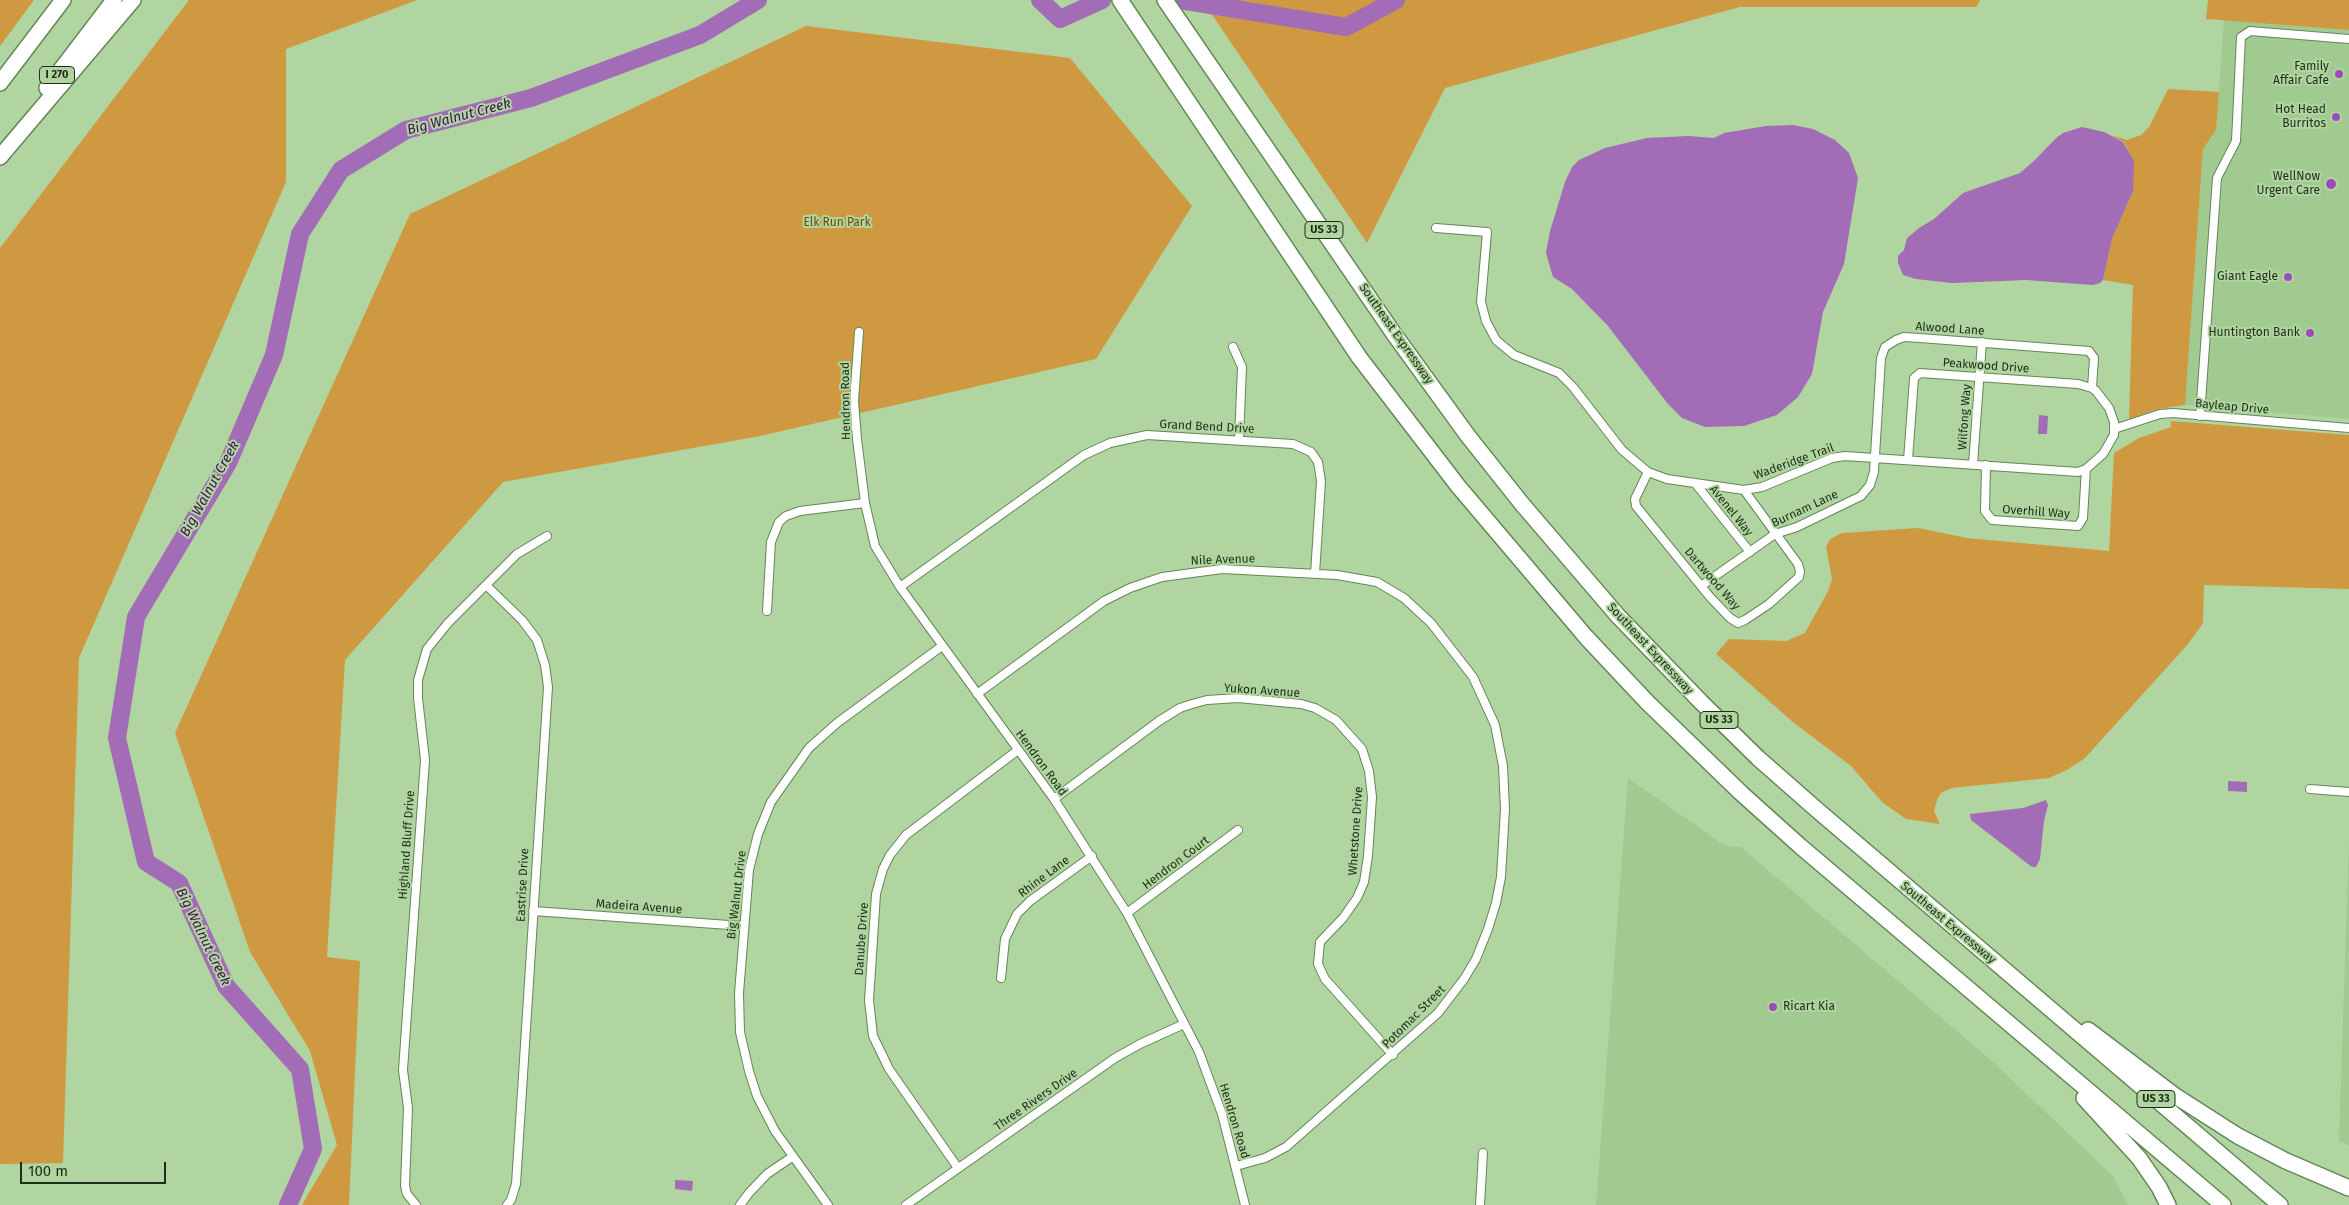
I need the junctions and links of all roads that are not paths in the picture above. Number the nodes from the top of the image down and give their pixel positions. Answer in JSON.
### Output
{"nodes":[{"id":1,"x":63,"y":0,"type":"edge"},
{"id":2,"x":114,"y":0,"type":"edge"},
{"id":3,"x":133,"y":0,"type":"edge"},
{"id":4,"x":1120,"y":0,"type":"edge"},
{"id":5,"x":1165,"y":0,"type":"edge"},
{"id":6,"x":2349,"y":39,"type":"edge"},
{"id":7,"x":0,"y":82,"type":"edge"},
{"id":8,"x":0,"y":152,"type":"edge"},
{"id":9,"x":0,"y":157,"type":"edge"},
{"id":10,"x":1436,"y":228,"type":"dead end"},
{"id":11,"x":858,"y":332,"type":"dead end"},
{"id":12,"x":1982,"y":342,"type":"junction"},
{"id":13,"x":1233,"y":347,"type":"dead end"},
{"id":14,"x":1980,"y":377,"type":"junction"},
{"id":15,"x":2092,"y":388,"type":"junction"},
{"id":16,"x":2200,"y":416,"type":"junction"},
{"id":17,"x":2349,"y":428,"type":"edge"},
{"id":18,"x":2114,"y":429,"type":"junction"},
{"id":19,"x":1239,"y":440,"type":"junction"},
{"id":20,"x":1875,"y":458,"type":"junction"},
{"id":21,"x":1908,"y":460,"type":"junction"},
{"id":22,"x":1973,"y":464,"type":"junction"},
{"id":23,"x":1986,"y":465,"type":"junction"},
{"id":24,"x":2086,"y":470,"type":"junction"},
{"id":25,"x":1648,"y":472,"type":"junction"},
{"id":26,"x":1695,"y":483,"type":"junction"},
{"id":27,"x":1744,"y":490,"type":"junction"},
{"id":28,"x":864,"y":503,"type":"junction"},
{"id":29,"x":1775,"y":534,"type":"junction"},
{"id":30,"x":547,"y":536,"type":"dead end"},
{"id":31,"x":1750,"y":552,"type":"junction"},
{"id":32,"x":1315,"y":574,"type":"junction"},
{"id":33,"x":487,"y":586,"type":"junction"},
{"id":34,"x":1702,"y":586,"type":"junction"},
{"id":35,"x":900,"y":588,"type":"junction"},
{"id":36,"x":767,"y":611,"type":"dead end"},
{"id":37,"x":942,"y":646,"type":"junction"},
{"id":38,"x":1450,"y":646,"type":"joint"},
{"id":39,"x":977,"y":694,"type":"junction"},
{"id":40,"x":1362,"y":749,"type":"joint"},
{"id":41,"x":1018,"y":750,"type":"junction"},
{"id":42,"x":2310,"y":789,"type":"dead end"},
{"id":43,"x":2349,"y":792,"type":"edge"},
{"id":44,"x":1054,"y":799,"type":"junction"},
{"id":45,"x":1238,"y":830,"type":"dead end"},
{"id":46,"x":1092,"y":856,"type":"junction"},
{"id":47,"x":533,"y":911,"type":"junction"},
{"id":48,"x":1128,"y":913,"type":"junction"},
{"id":49,"x":743,"y":926,"type":"junction"},
{"id":50,"x":1001,"y":978,"type":"dead end"},
{"id":51,"x":2031,"y":994,"type":"junction"},
{"id":52,"x":1184,"y":1024,"type":"junction"},
{"id":53,"x":1393,"y":1054,"type":"junction"},
{"id":54,"x":2048,"y":1057,"type":"junction"},
{"id":55,"x":1483,"y":1153,"type":"dead end"},
{"id":56,"x":792,"y":1157,"type":"junction"},
{"id":57,"x":1236,"y":1166,"type":"junction"},
{"id":58,"x":958,"y":1168,"type":"junction"},
{"id":59,"x":2349,"y":1188,"type":"edge"},
{"id":60,"x":416,"y":1205,"type":"edge"},
{"id":61,"x":507,"y":1205,"type":"edge"},
{"id":62,"x":740,"y":1205,"type":"edge"},
{"id":63,"x":828,"y":1205,"type":"edge"},
{"id":64,"x":906,"y":1205,"type":"edge"},
{"id":65,"x":1245,"y":1205,"type":"edge"},
{"id":66,"x":1480,"y":1205,"type":"edge"},
{"id":67,"x":2168,"y":1205,"type":"edge"},
{"id":68,"x":2223,"y":1205,"type":"edge"},
{"id":69,"x":2280,"y":1205,"type":"edge"}],
"edges":[{"from":1,"to":7,"type":"highway"},
{"from":2,"to":8,"type":"highway","number":"I 270"},
{"from":3,"to":9,"type":"highway"},
{"from":4,"to":54,"type":"highway","number":"US 33"},
{"from":5,"to":51,"type":"highway","name":"Southeast Expressway","number":"US 33"},
{"from":6,"to":16,"type":"street"},
{"from":10,"to":25,"type":"street","name":"Waderidge Trail"},
{"from":11,"to":28,"type":"street","name":"Hendron Road"},
{"from":12,"to":14,"type":"street","name":"Wilfong Way"},
{"from":12,"to":15,"type":"street","name":"Alwood Lane"},
{"from":12,"to":20,"type":"street","name":"Alwood Lane"},
{"from":13,"to":19,"type":"street"},
{"from":14,"to":15,"type":"street","name":"Peakwood Drive"},
{"from":14,"to":21,"type":"street","name":"Peakwood Drive"},
{"from":14,"to":22,"type":"street","name":"Wilfong Way"},
{"from":15,"to":18,"type":"street"},
{"from":16,"to":17,"type":"street","name":"Bayleap Drive"},
{"from":16,"to":18,"type":"street","name":"Bayleap Drive"},
{"from":18,"to":24,"type":"street"},
{"from":19,"to":32,"type":"street","name":"Grand Bend Drive"},
{"from":19,"to":35,"type":"street","name":"Grand Bend Drive"},
{"from":20,"to":21,"type":"street","name":"Waderidge Trail"},
{"from":20,"to":27,"type":"street","name":"Waderidge Trail"},
{"from":20,"to":29,"type":"street","name":"Burnam Lane"},
{"from":21,"to":22,"type":"street","name":"Waderidge Trail"},
{"from":22,"to":23,"type":"street","name":"Waderidge Trail"},
{"from":23,"to":24,"type":"street","name":"Waderidge Trail"},
{"from":23,"to":24,"type":"street","name":"Overhill Way"},
{"from":25,"to":26,"type":"street","name":"Waderidge Trail"},
{"from":25,"to":34,"type":"street","name":"Dartwood Way"},
{"from":26,"to":27,"type":"street","name":"Waderidge Trail"},
{"from":26,"to":31,"type":"street","name":"Avenel Way"},
{"from":27,"to":29,"type":"street","name":"Dartwood Way"},
{"from":28,"to":35,"type":"street","name":"Hendron Road"},
{"from":28,"to":36,"type":"street"},
{"from":29,"to":31,"type":"street","name":"Burnam Lane"},
{"from":29,"to":34,"type":"street","name":"Dartwood Way"},
{"from":30,"to":33,"type":"street","name":"Highland Bluff Drive"},
{"from":31,"to":34,"type":"street","name":"Burnam Lane"},
{"from":32,"to":38,"type":"street","name":"Nile Avenue"},
{"from":32,"to":39,"type":"street","name":"Nile Avenue"},
{"from":33,"to":47,"type":"street","name":"Eastrise Drive"},
{"from":33,"to":60,"type":"street","name":"Highland Bluff Drive"},
{"from":35,"to":37,"type":"street","name":"Hendron Road"},
{"from":37,"to":39,"type":"street","name":"Hendron Road"},
{"from":37,"to":49,"type":"street","name":"Big Walnut Drive"},
{"from":38,"to":53,"type":"street","name":"Potomac Street"},
{"from":39,"to":41,"type":"street","name":"Hendron Road"},
{"from":40,"to":44,"type":"street","name":"Yukon Avenue"},
{"from":40,"to":53,"type":"street","name":"Whetstone Drive"},
{"from":41,"to":44,"type":"street","name":"Hendron Road"},
{"from":41,"to":58,"type":"street","name":"Danube Drive"},
{"from":42,"to":43,"type":"street"},
{"from":44,"to":46,"type":"street","name":"Hendron Road"},
{"from":45,"to":48,"type":"street","name":"Hendron Court"},
{"from":46,"to":48,"type":"street","name":"Hendron Road"},
{"from":46,"to":50,"type":"street","name":"Rhine Lane"},
{"from":47,"to":49,"type":"street","name":"Madeira Avenue"},
{"from":47,"to":61,"type":"street","name":"Eastrise Drive"},
{"from":48,"to":52,"type":"street","name":"Hendron Road"},
{"from":49,"to":56,"type":"street","name":"Big Walnut Drive"},
{"from":51,"to":59,"type":"highway"},
{"from":51,"to":69,"type":"highway","name":"Southeast Expressway","number":"US 33"},
{"from":52,"to":57,"type":"street","name":"Hendron Road"},
{"from":52,"to":58,"type":"street","name":"Three Rivers Drive"},
{"from":53,"to":57,"type":"street","name":"Potomac Street"},
{"from":54,"to":67,"type":"highway"},
{"from":54,"to":68,"type":"highway","number":"US 33"},
{"from":55,"to":66,"type":"street"},
{"from":56,"to":62,"type":"street"},
{"from":56,"to":63,"type":"street","name":"Big Walnut Drive"},
{"from":57,"to":65,"type":"street","name":"Hendron Road"},
{"from":58,"to":64,"type":"street","name":"Three Rivers Drive"}]}
